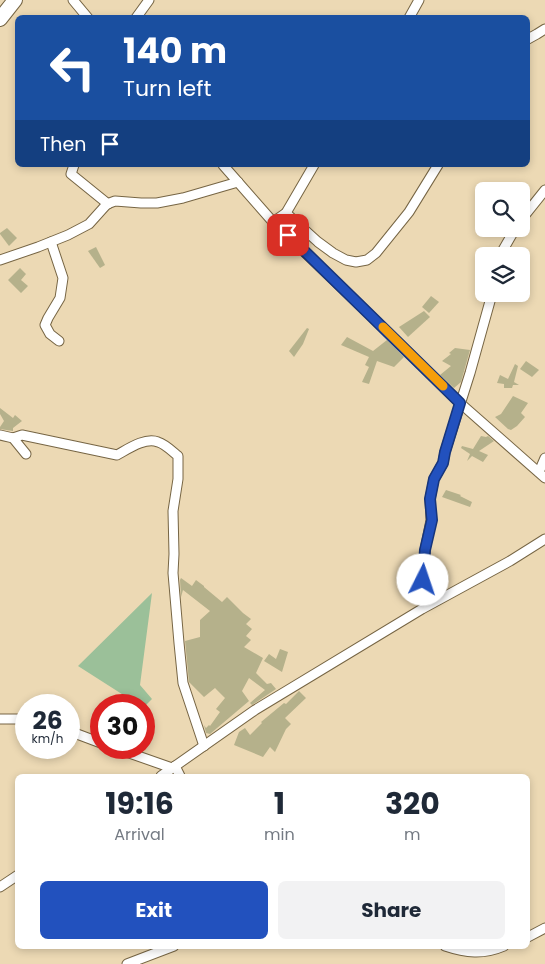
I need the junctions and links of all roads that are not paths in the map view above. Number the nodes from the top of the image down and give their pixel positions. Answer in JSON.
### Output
{"nodes":[{"id":1,"x":15,"y":0,"type":"edge"},
{"id":2,"x":73,"y":0,"type":"edge"},
{"id":3,"x":149,"y":0,"type":"edge"},
{"id":4,"x":419,"y":0,"type":"edge"},
{"id":5,"x":1,"y":15,"type":"edge"},
{"id":6,"x":86,"y":15,"type":"edge"},
{"id":7,"x":138,"y":15,"type":"edge"},
{"id":8,"x":411,"y":15,"type":"edge"},
{"id":9,"x":545,"y":29,"type":"edge"},
{"id":10,"x":530,"y":38,"type":"edge"},
{"id":11,"x":73,"y":167,"type":"edge"},
{"id":12,"x":225,"y":167,"type":"edge"},
{"id":13,"x":313,"y":167,"type":"edge"},
{"id":14,"x":437,"y":167,"type":"edge"},
{"id":15,"x":238,"y":182,"type":"junction"},
{"id":16,"x":545,"y":190,"type":"edge"},
{"id":17,"x":108,"y":204,"type":"junction"},
{"id":18,"x":530,"y":209,"type":"edge"},
{"id":19,"x":286,"y":214,"type":"junction"},
{"id":20,"x":273,"y":222,"type":"junction"},
{"id":21,"x":50,"y":242,"type":"junction"},
{"id":22,"x":0,"y":260,"type":"edge"},
{"id":23,"x":490,"y":302,"type":"edge"},
{"id":24,"x":59,"y":341,"type":"dead end"},
{"id":25,"x":460,"y":403,"type":"junction"},
{"id":26,"x":0,"y":435,"type":"edge"},
{"id":27,"x":13,"y":438,"type":"junction"},
{"id":28,"x":26,"y":454,"type":"dead end"},
{"id":29,"x":545,"y":458,"type":"edge"},
{"id":30,"x":542,"y":475,"type":"edge"},
{"id":31,"x":545,"y":539,"type":"edge"},
{"id":32,"x":426,"y":606,"type":"junction"},
{"id":33,"x":0,"y":719,"type":"edge"},
{"id":34,"x":15,"y":719,"type":"edge"},
{"id":35,"x":204,"y":746,"type":"junction"},
{"id":36,"x":149,"y":759,"type":"edge"},
{"id":37,"x":174,"y":767,"type":"junction"},
{"id":38,"x":164,"y":774,"type":"edge"},
{"id":39,"x":179,"y":774,"type":"edge"},
{"id":40,"x":15,"y":877,"type":"edge"},
{"id":41,"x":0,"y":886,"type":"edge"},
{"id":42,"x":545,"y":928,"type":"edge"},
{"id":43,"x":530,"y":936,"type":"edge"},
{"id":44,"x":166,"y":949,"type":"edge"},
{"id":45,"x":454,"y":949,"type":"edge"},
{"id":46,"x":498,"y":949,"type":"edge"},
{"id":47,"x":127,"y":964,"type":"edge"}],
"edges":[{"from":1,"to":5,"type":"main road"},
{"from":2,"to":6,"type":"street"},
{"from":3,"to":7,"type":"street"},
{"from":4,"to":8,"type":"street"},
{"from":9,"to":10,"type":"street"},
{"from":11,"to":17,"type":"street"},
{"from":12,"to":15,"type":"street"},
{"from":13,"to":19,"type":"street"},
{"from":14,"to":19,"type":"street"},
{"from":15,"to":17,"type":"street"},
{"from":15,"to":20,"type":"street"},
{"from":16,"to":18,"type":"street"},
{"from":17,"to":21,"type":"street"},
{"from":19,"to":20,"type":"street"},
{"from":20,"to":25,"type":"street"},
{"from":21,"to":22,"type":"street"},
{"from":21,"to":24,"type":"street"},
{"from":23,"to":25,"type":"street"},
{"from":25,"to":30,"type":"street"},
{"from":25,"to":32,"type":"street"},
{"from":26,"to":27,"type":"street"},
{"from":27,"to":28,"type":"street"},
{"from":27,"to":35,"type":"street"},
{"from":29,"to":30,"type":"street"},
{"from":31,"to":32,"type":"street"},
{"from":32,"to":35,"type":"street"},
{"from":33,"to":34,"type":"street"},
{"from":35,"to":37,"type":"street"},
{"from":36,"to":37,"type":"street"},
{"from":37,"to":38,"type":"street"},
{"from":37,"to":39,"type":"street"},
{"from":40,"to":41,"type":"street"},
{"from":42,"to":43,"type":"street"},
{"from":44,"to":47,"type":"street"},
{"from":45,"to":46,"type":"street"}]}
